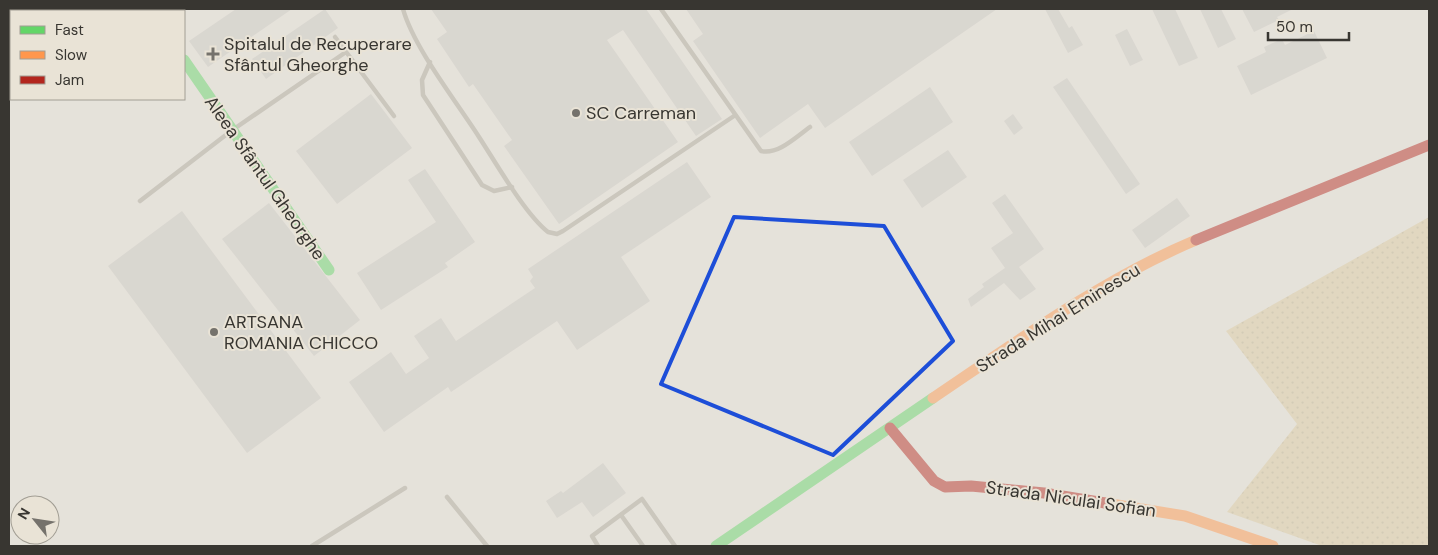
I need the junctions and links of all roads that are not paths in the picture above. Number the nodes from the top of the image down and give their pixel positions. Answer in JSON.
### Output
{"nodes":[{"id":1,"x":403,"y":9,"type":"edge"},
{"id":2,"x":660,"y":9,"type":"edge"},
{"id":3,"x":335,"y":36,"type":"dead end"},
{"id":4,"x":346,"y":52,"type":"junction"},
{"id":5,"x":185,"y":62,"type":"edge"},
{"id":6,"x":430,"y":62,"type":"junction"},
{"id":7,"x":394,"y":116,"type":"dead end"},
{"id":8,"x":734,"y":116,"type":"junction"},
{"id":9,"x":810,"y":127,"type":"dead end"},
{"id":10,"x":231,"y":131,"type":"junction"},
{"id":11,"x":1429,"y":145,"type":"edge"},
{"id":12,"x":512,"y":188,"type":"junction"},
{"id":13,"x":140,"y":201,"type":"dead end"},
{"id":14,"x":329,"y":270,"type":"dead end"},
{"id":15,"x":890,"y":428,"type":"junction"},
{"id":16,"x":404,"y":488,"type":"dead end"},
{"id":17,"x":447,"y":497,"type":"dead end"},
{"id":18,"x":621,"y":515,"type":"junction"},
{"id":19,"x":312,"y":546,"type":"edge"},
{"id":20,"x":487,"y":546,"type":"edge"},
{"id":21,"x":598,"y":546,"type":"edge"},
{"id":22,"x":643,"y":546,"type":"edge"},
{"id":23,"x":675,"y":546,"type":"edge"},
{"id":24,"x":716,"y":546,"type":"edge"},
{"id":25,"x":1274,"y":546,"type":"edge"}],
"edges":[{"from":1,"to":6,"type":"lane"},
{"from":2,"to":8,"type":"lane"},
{"from":3,"to":4,"type":"lane"},
{"from":4,"to":7,"type":"lane"},
{"from":4,"to":10,"type":"lane"},
{"from":5,"to":10,"type":"street","name":"Aleea Sfântul Gheorghe"},
{"from":6,"to":12,"type":"lane"},
{"from":6,"to":12,"type":"lane"},
{"from":8,"to":9,"type":"lane"},
{"from":8,"to":12,"type":"lane"},
{"from":10,"to":13,"type":"lane"},
{"from":10,"to":14,"type":"street","name":"Aleea Sfântul Gheorghe"},
{"from":11,"to":15,"type":"street","name":"Strada Mihai Eminescu"},
{"from":15,"to":24,"type":"street","name":"Strada Mihai Eminescu"},
{"from":15,"to":25,"type":"street","name":"Strada Niculai Sofian"},
{"from":16,"to":19,"type":"lane"},
{"from":17,"to":20,"type":"lane"},
{"from":18,"to":21,"type":"lane"},
{"from":18,"to":22,"type":"lane"},
{"from":18,"to":23,"type":"lane"}]}
